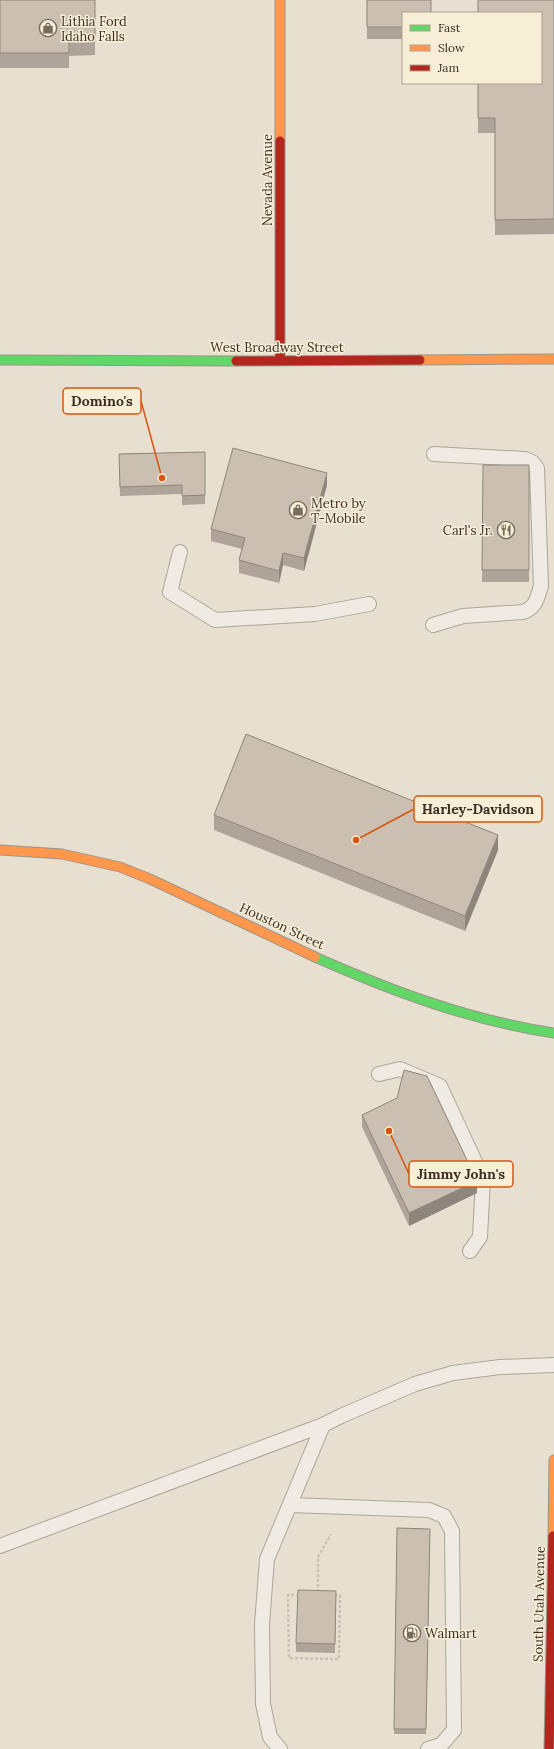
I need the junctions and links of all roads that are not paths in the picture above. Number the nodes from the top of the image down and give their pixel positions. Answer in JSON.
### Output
{"nodes":[{"id":1,"x":280,"y":0,"type":"edge"},
{"id":2,"x":554,"y":359,"type":"edge"},
{"id":3,"x":0,"y":360,"type":"edge"},
{"id":4,"x":280,"y":360,"type":"junction"},
{"id":5,"x":434,"y":454,"type":"dead end"},
{"id":6,"x":180,"y":552,"type":"dead end"},
{"id":7,"x":369,"y":604,"type":"dead end"},
{"id":8,"x":433,"y":625,"type":"dead end"},
{"id":9,"x":0,"y":850,"type":"edge"},
{"id":10,"x":554,"y":1033,"type":"edge"},
{"id":11,"x":379,"y":1074,"type":"dead end"},
{"id":12,"x":470,"y":1251,"type":"dead end"},
{"id":13,"x":554,"y":1365,"type":"edge"},
{"id":14,"x":323,"y":1425,"type":"junction"},
{"id":15,"x":554,"y":1460,"type":"edge"},
{"id":16,"x":290,"y":1505,"type":"junction"},
{"id":17,"x":0,"y":1546,"type":"edge"},
{"id":18,"x":280,"y":1749,"type":"edge"},
{"id":19,"x":428,"y":1749,"type":"edge"},
{"id":20,"x":549,"y":1749,"type":"edge"}],
"edges":[{"from":1,"to":4,"type":"street","name":"Nevada Avenue"},
{"from":2,"to":4,"type":"street","name":"West Broadway Street"},
{"from":3,"to":4,"type":"street","name":"West Broadway Street"},
{"from":5,"to":8,"type":"lane"},
{"from":6,"to":7,"type":"lane"},
{"from":9,"to":10,"type":"street","name":"Houston Street"},
{"from":11,"to":12,"type":"lane"},
{"from":13,"to":14,"type":"lane"},
{"from":14,"to":16,"type":"lane"},
{"from":14,"to":17,"type":"lane"},
{"from":15,"to":20,"type":"street","name":"South Utah Avenue"},
{"from":16,"to":18,"type":"lane"},
{"from":16,"to":19,"type":"lane"}]}
